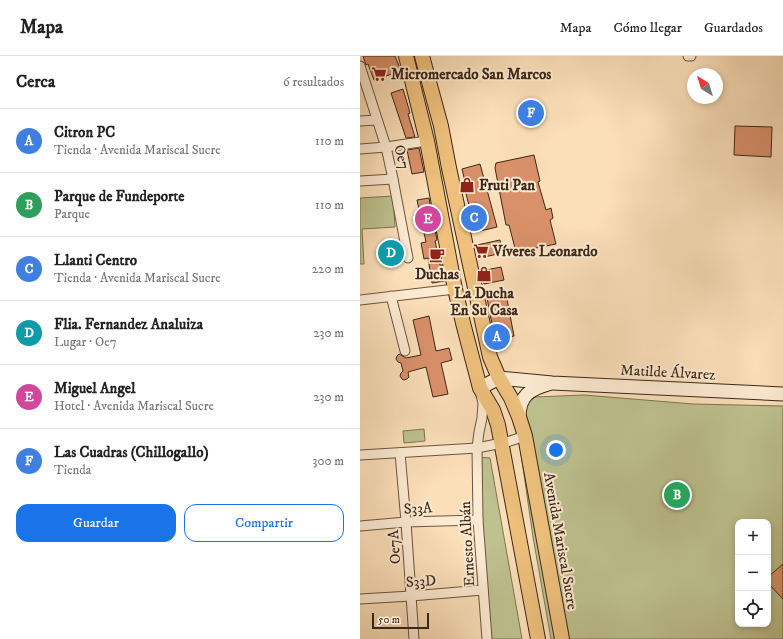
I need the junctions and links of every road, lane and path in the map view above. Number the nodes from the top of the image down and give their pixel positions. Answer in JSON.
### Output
{"nodes":[{"id":1,"x":406,"y":56,"type":"edge"},
{"id":2,"x":422,"y":56,"type":"edge"},
{"id":3,"x":688,"y":56,"type":"edge"},
{"id":4,"x":691,"y":56,"type":"edge"},
{"id":5,"x":360,"y":66,"type":"edge"},
{"id":6,"x":364,"y":90,"type":"edge"},
{"id":7,"x":376,"y":120,"type":"junction"},
{"id":8,"x":360,"y":121,"type":"edge"},
{"id":9,"x":427,"y":141,"type":"junction"},
{"id":10,"x":386,"y":147,"type":"junction"},
{"id":11,"x":360,"y":149,"type":"edge"},
{"id":12,"x":393,"y":179,"type":"junction"},
{"id":13,"x":360,"y":181,"type":"edge"},
{"id":14,"x":408,"y":258,"type":"dead end"},
{"id":15,"x":455,"y":289,"type":"junction"},
{"id":16,"x":391,"y":296,"type":"junction"},
{"id":17,"x":360,"y":300,"type":"edge"},
{"id":18,"x":405,"y":351,"type":"dead end"},
{"id":19,"x":499,"y":378,"type":"junction"},
{"id":20,"x":552,"y":383,"type":"junction"},
{"id":21,"x":480,"y":388,"type":"junction"},
{"id":22,"x":783,"y":394,"type":"edge"},
{"id":23,"x":520,"y":417,"type":"junction"},
{"id":24,"x":525,"y":436,"type":"junction"},
{"id":25,"x":502,"y":443,"type":"junction"},
{"id":26,"x":477,"y":448,"type":"junction"},
{"id":27,"x":400,"y":453,"type":"junction"},
{"id":28,"x":360,"y":455,"type":"edge"},
{"id":29,"x":478,"y":520,"type":"junction"},
{"id":30,"x":406,"y":522,"type":"junction"},
{"id":31,"x":360,"y":526,"type":"edge"},
{"id":32,"x":483,"y":590,"type":"junction"},
{"id":33,"x":411,"y":596,"type":"junction"},
{"id":34,"x":360,"y":598,"type":"edge"},
{"id":35,"x":414,"y":639,"type":"edge"},
{"id":36,"x":487,"y":639,"type":"edge"},
{"id":37,"x":538,"y":639,"type":"edge"},
{"id":38,"x":562,"y":639,"type":"edge"}],
"edges":[{"from":1,"to":9,"type":"main road"},
{"from":2,"to":19,"type":"main road","name":"Avenida Mariscal Sucre"},
{"from":3,"to":4,"type":"street"},
{"from":5,"to":6,"type":"street","name":"Oe7"},
{"from":6,"to":7,"type":"street","name":"Oe7"},
{"from":7,"to":8,"type":"street"},
{"from":7,"to":10,"type":"street","name":"Oe7"},
{"from":9,"to":10,"type":"street"},
{"from":9,"to":15,"type":"main road"},
{"from":10,"to":11,"type":"street"},
{"from":10,"to":12,"type":"street","name":"Oe7"},
{"from":12,"to":13,"type":"street"},
{"from":12,"to":14,"type":"street","name":"Oe7"},
{"from":15,"to":16,"type":"street"},
{"from":15,"to":21,"type":"main road"},
{"from":16,"to":17,"type":"street"},
{"from":16,"to":18,"type":"street"},
{"from":19,"to":20,"type":"street","name":"Matilde Álvarez"},
{"from":19,"to":21,"type":"street"},
{"from":19,"to":23,"type":"main road","name":"Avenida Mariscal Sucre"},
{"from":20,"to":22,"type":"street","name":"Matilde Álvarez"},
{"from":20,"to":23,"type":"street","name":"Matilde Álvarez"},
{"from":21,"to":25,"type":"main road"},
{"from":21,"to":26,"type":"street","name":"Ernesto Albán"},
{"from":23,"to":24,"type":"main road","name":"Avenida Mariscal Sucre"},
{"from":24,"to":25,"type":"street"},
{"from":24,"to":38,"type":"main road","name":"Avenida Mariscal Sucre"},
{"from":25,"to":26,"type":"street"},
{"from":25,"to":37,"type":"main road"},
{"from":26,"to":27,"type":"street"},
{"from":26,"to":29,"type":"street","name":"Ernesto Albán"},
{"from":27,"to":28,"type":"street"},
{"from":27,"to":30,"type":"street","name":"Oe7A"},
{"from":29,"to":30,"type":"street","name":"S33A"},
{"from":29,"to":32,"type":"street","name":"Ernesto Albán"},
{"from":30,"to":31,"type":"street","name":"S33A"},
{"from":30,"to":33,"type":"street","name":"Oe7A"},
{"from":32,"to":33,"type":"street","name":"S33D"},
{"from":32,"to":36,"type":"street","name":"Ernesto Albán"},
{"from":33,"to":34,"type":"street","name":"S33D"},
{"from":33,"to":35,"type":"street","name":"Oe7A"}]}
